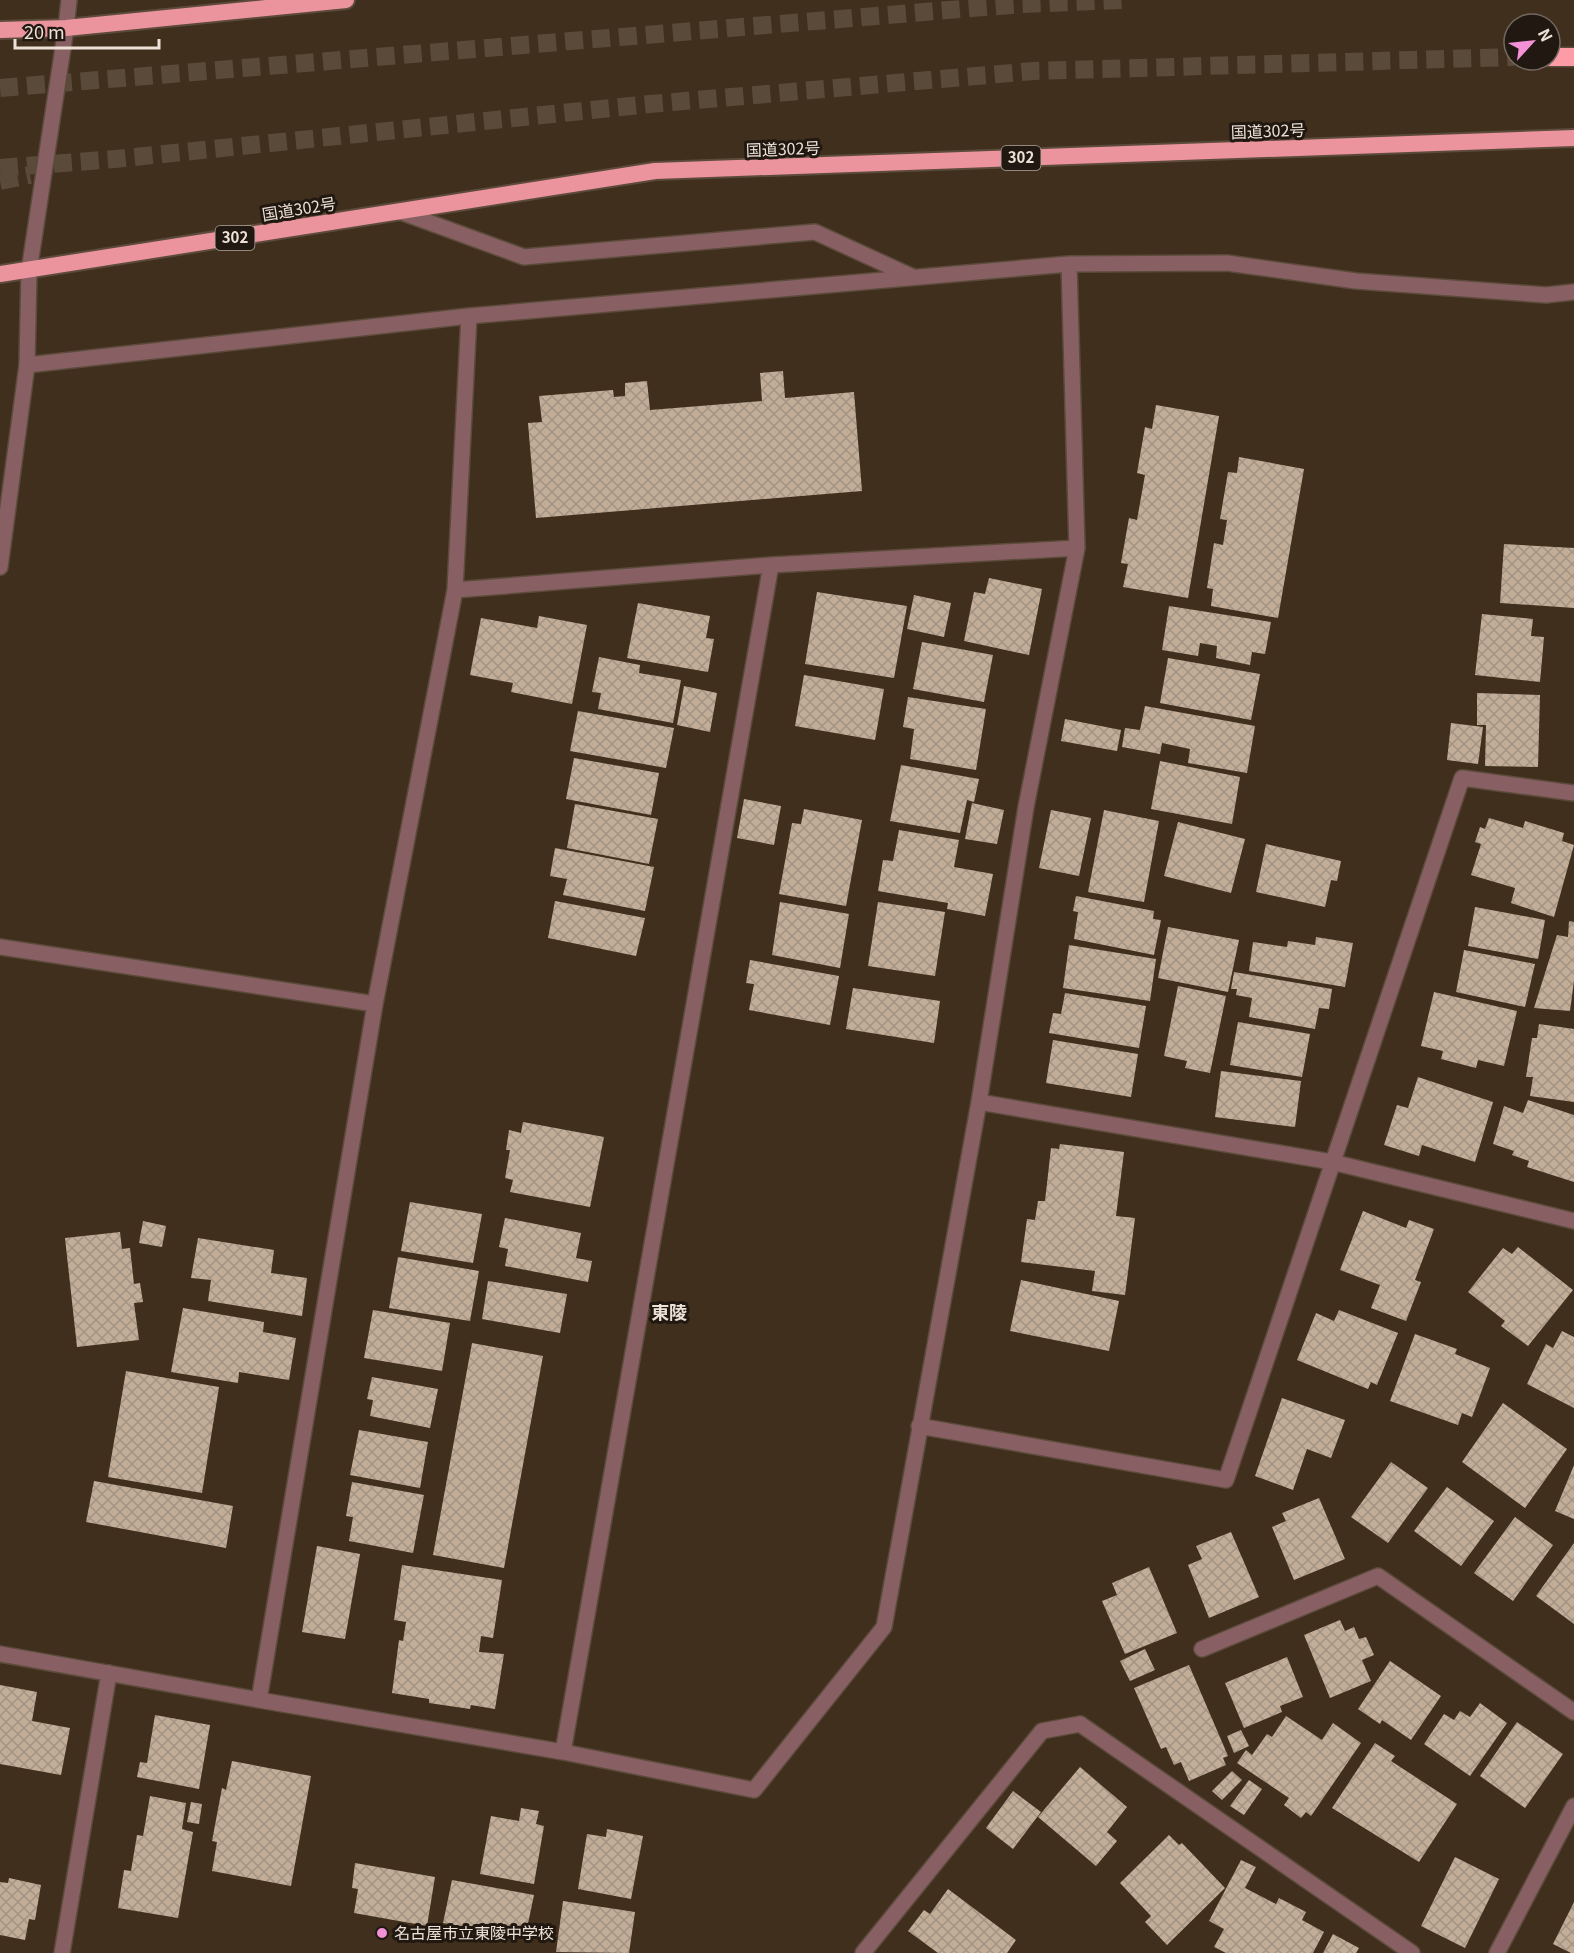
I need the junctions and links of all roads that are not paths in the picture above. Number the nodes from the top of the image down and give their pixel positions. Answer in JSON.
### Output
{"nodes":[{"id":1,"x":69,"y":0,"type":"edge"},
{"id":2,"x":344,"y":0,"type":"edge"},
{"id":3,"x":66,"y":28,"type":"junction"},
{"id":4,"x":0,"y":30,"type":"edge"},
{"id":5,"x":1574,"y":138,"type":"edge"},
{"id":6,"x":398,"y":211,"type":"junction"},
{"id":7,"x":1069,"y":264,"type":"junction"},
{"id":8,"x":29,"y":271,"type":"junction"},
{"id":9,"x":0,"y":274,"type":"edge"},
{"id":10,"x":913,"y":278,"type":"junction"},
{"id":11,"x":1574,"y":292,"type":"edge"},
{"id":12,"x":469,"y":316,"type":"junction"},
{"id":13,"x":27,"y":365,"type":"junction"},
{"id":14,"x":1077,"y":548,"type":"junction"},
{"id":15,"x":771,"y":565,"type":"junction"},
{"id":16,"x":0,"y":567,"type":"edge"},
{"id":17,"x":455,"y":590,"type":"junction"},
{"id":18,"x":1574,"y":793,"type":"edge"},
{"id":19,"x":0,"y":947,"type":"edge"},
{"id":20,"x":375,"y":1004,"type":"junction"},
{"id":21,"x":979,"y":1102,"type":"junction"},
{"id":22,"x":1332,"y":1162,"type":"junction"},
{"id":23,"x":1574,"y":1221,"type":"edge"},
{"id":24,"x":919,"y":1426,"type":"junction"},
{"id":25,"x":1202,"y":1649,"type":"dead end"},
{"id":26,"x":0,"y":1654,"type":"edge"},
{"id":27,"x":109,"y":1672,"type":"junction"},
{"id":28,"x":259,"y":1700,"type":"junction"},
{"id":29,"x":1574,"y":1712,"type":"edge"},
{"id":30,"x":563,"y":1752,"type":"junction"},
{"id":31,"x":1574,"y":1806,"type":"edge"},
{"id":32,"x":62,"y":1953,"type":"edge"},
{"id":33,"x":862,"y":1953,"type":"edge"},
{"id":34,"x":1412,"y":1953,"type":"edge"},
{"id":35,"x":1497,"y":1953,"type":"edge"}],
"edges":[{"from":1,"to":3,"type":"street"},
{"from":2,"to":3,"type":"highway"},
{"from":3,"to":4,"type":"highway"},
{"from":3,"to":8,"type":"street"},
{"from":5,"to":6,"type":"highway","name":"国道302号","number":"302"},
{"from":6,"to":8,"type":"highway","name":"国道302号","number":"302"},
{"from":6,"to":10,"type":"street"},
{"from":7,"to":10,"type":"street"},
{"from":7,"to":11,"type":"street"},
{"from":7,"to":14,"type":"street"},
{"from":8,"to":9,"type":"highway","name":"国道302号","number":"302"},
{"from":8,"to":13,"type":"street"},
{"from":10,"to":12,"type":"street"},
{"from":12,"to":13,"type":"street"},
{"from":12,"to":17,"type":"street"},
{"from":13,"to":16,"type":"street"},
{"from":14,"to":15,"type":"street"},
{"from":14,"to":21,"type":"street"},
{"from":15,"to":17,"type":"street"},
{"from":15,"to":30,"type":"street"},
{"from":17,"to":20,"type":"street"},
{"from":18,"to":22,"type":"street"},
{"from":19,"to":20,"type":"street"},
{"from":20,"to":28,"type":"street"},
{"from":21,"to":22,"type":"street"},
{"from":21,"to":24,"type":"street"},
{"from":22,"to":23,"type":"street"},
{"from":22,"to":24,"type":"street"},
{"from":24,"to":30,"type":"street"},
{"from":25,"to":29,"type":"street"},
{"from":26,"to":27,"type":"street"},
{"from":27,"to":28,"type":"street"},
{"from":27,"to":32,"type":"street"},
{"from":28,"to":30,"type":"street"},
{"from":31,"to":35,"type":"street"},
{"from":33,"to":34,"type":"street"}]}
